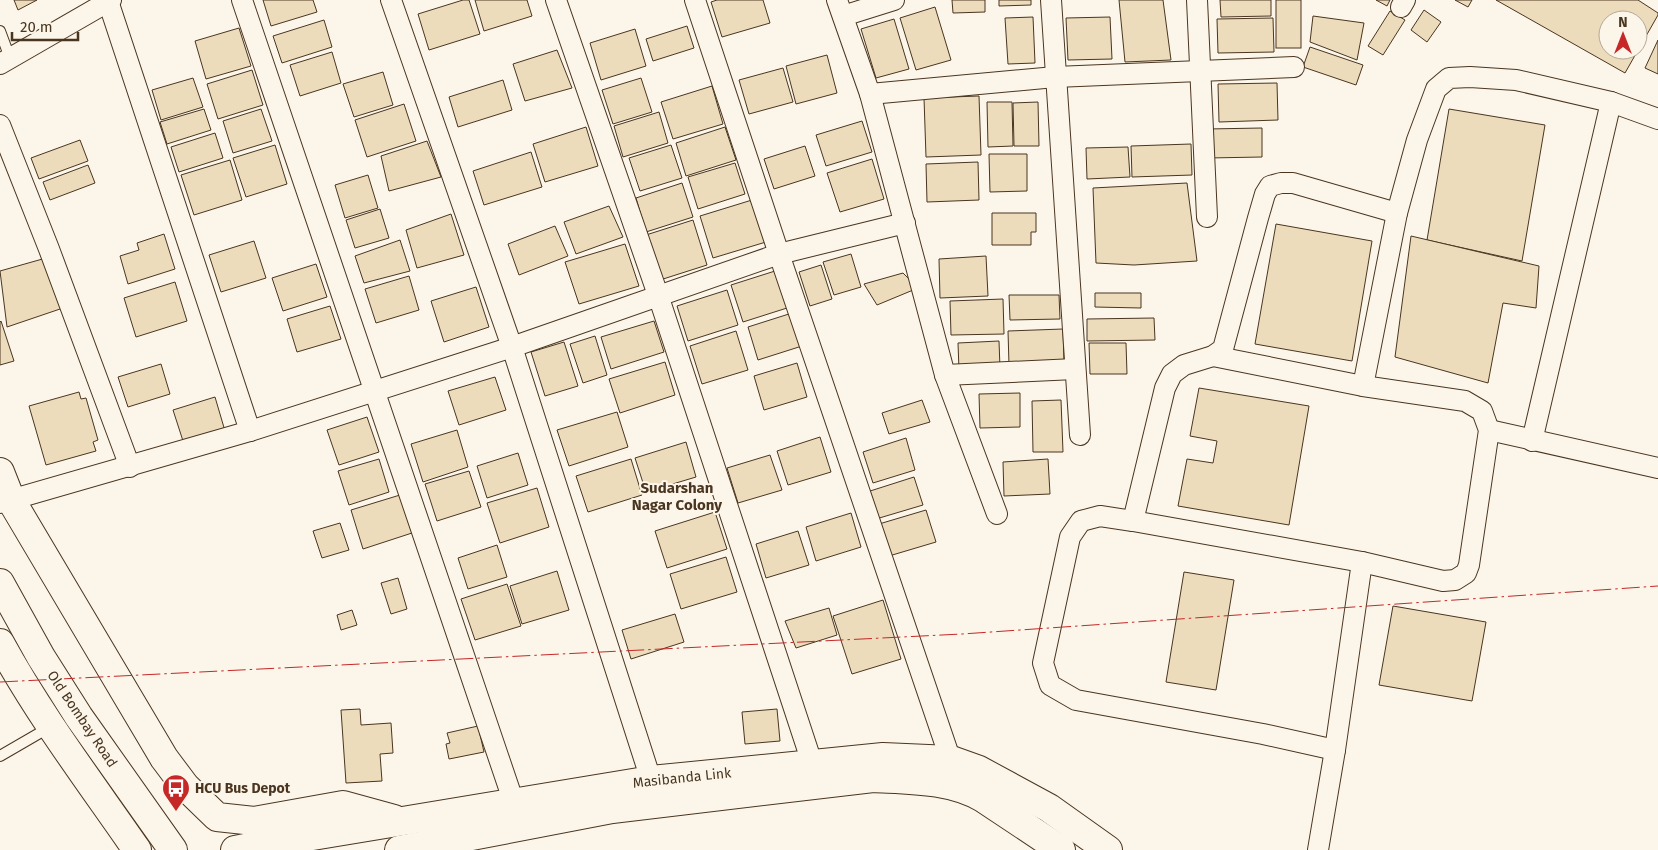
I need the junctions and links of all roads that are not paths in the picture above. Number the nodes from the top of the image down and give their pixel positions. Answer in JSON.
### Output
{"nodes":[{"id":1,"x":242,"y":0,"type":"edge"},
{"id":2,"x":391,"y":0,"type":"edge"},
{"id":3,"x":556,"y":0,"type":"edge"},
{"id":4,"x":695,"y":0,"type":"edge"},
{"id":5,"x":894,"y":0,"type":"edge"},
{"id":6,"x":1051,"y":0,"type":"edge"},
{"id":7,"x":1197,"y":0,"type":"edge"},
{"id":8,"x":110,"y":1,"type":"edge"},
{"id":9,"x":840,"y":8,"type":"edge"},
{"id":10,"x":0,"y":31,"type":"edge"},
{"id":11,"x":5,"y":61,"type":"edge"},
{"id":12,"x":1294,"y":67,"type":"dead end"},
{"id":13,"x":1199,"y":70,"type":"junction"},
{"id":14,"x":1056,"y":77,"type":"junction"},
{"id":15,"x":870,"y":94,"type":"junction"},
{"id":16,"x":1611,"y":102,"type":"junction"},
{"id":17,"x":1658,"y":118,"type":"edge"},
{"id":18,"x":0,"y":124,"type":"edge"},
{"id":19,"x":1397,"y":213,"type":"junction"},
{"id":20,"x":1207,"y":217,"type":"dead end"},
{"id":21,"x":905,"y":223,"type":"junction"},
{"id":22,"x":779,"y":254,"type":"junction"},
{"id":23,"x":658,"y":295,"type":"junction"},
{"id":24,"x":512,"y":346,"type":"junction"},
{"id":25,"x":1214,"y":356,"type":"junction"},
{"id":26,"x":1075,"y":369,"type":"junction"},
{"id":27,"x":945,"y":375,"type":"junction"},
{"id":28,"x":1363,"y":386,"type":"junction"},
{"id":29,"x":374,"y":391,"type":"junction"},
{"id":30,"x":1489,"y":430,"type":"junction"},
{"id":31,"x":250,"y":431,"type":"junction"},
{"id":32,"x":1080,"y":436,"type":"dead end"},
{"id":33,"x":1532,"y":441,"type":"junction"},
{"id":34,"x":130,"y":467,"type":"junction"},
{"id":35,"x":1658,"y":468,"type":"edge"},
{"id":36,"x":0,"y":472,"type":"edge"},
{"id":37,"x":6,"y":501,"type":"edge"},
{"id":38,"x":997,"y":514,"type":"dead end"},
{"id":39,"x":1133,"y":521,"type":"junction"},
{"id":40,"x":1362,"y":562,"type":"junction"},
{"id":41,"x":0,"y":583,"type":"edge"},
{"id":42,"x":0,"y":644,"type":"edge"},
{"id":43,"x":51,"y":727,"type":"junction"},
{"id":44,"x":1335,"y":750,"type":"junction"},
{"id":45,"x":0,"y":756,"type":"edge"},
{"id":46,"x":951,"y":760,"type":"junction"},
{"id":47,"x":812,"y":763,"type":"junction"},
{"id":48,"x":651,"y":780,"type":"junction"},
{"id":49,"x":960,"y":788,"type":"junction"},
{"id":50,"x":514,"y":803,"type":"junction"},
{"id":51,"x":403,"y":821,"type":"junction"},
{"id":52,"x":1077,"y":828,"type":"junction"},
{"id":53,"x":408,"y":849,"type":"edge"},
{"id":54,"x":137,"y":850,"type":"edge"},
{"id":55,"x":173,"y":850,"type":"edge"},
{"id":56,"x":235,"y":850,"type":"edge"},
{"id":57,"x":1061,"y":850,"type":"edge"},
{"id":58,"x":1108,"y":850,"type":"edge"},
{"id":59,"x":1318,"y":850,"type":"edge"}],
"edges":[{"from":1,"to":29,"type":"street"},
{"from":2,"to":24,"type":"street"},
{"from":3,"to":23,"type":"street"},
{"from":4,"to":22,"type":"street"},
{"from":5,"to":9,"type":"street"},
{"from":6,"to":14,"type":"street"},
{"from":7,"to":13,"type":"street"},
{"from":8,"to":11,"type":"street"},
{"from":8,"to":31,"type":"street"},
{"from":9,"to":15,"type":"street"},
{"from":10,"to":11,"type":"lane"},
{"from":12,"to":13,"type":"street"},
{"from":13,"to":14,"type":"street"},
{"from":13,"to":20,"type":"street"},
{"from":14,"to":15,"type":"street"},
{"from":14,"to":26,"type":"street"},
{"from":15,"to":21,"type":"street"},
{"from":16,"to":17,"type":"street"},
{"from":16,"to":19,"type":"street"},
{"from":16,"to":33,"type":"street"},
{"from":18,"to":34,"type":"street"},
{"from":19,"to":25,"type":"street"},
{"from":19,"to":28,"type":"street"},
{"from":21,"to":22,"type":"street"},
{"from":21,"to":27,"type":"street"},
{"from":22,"to":23,"type":"street"},
{"from":22,"to":46,"type":"street"},
{"from":23,"to":24,"type":"street"},
{"from":23,"to":47,"type":"street"},
{"from":24,"to":29,"type":"street"},
{"from":24,"to":48,"type":"street"},
{"from":25,"to":28,"type":"street"},
{"from":25,"to":39,"type":"street"},
{"from":26,"to":27,"type":"street"},
{"from":26,"to":32,"type":"street"},
{"from":27,"to":38,"type":"street"},
{"from":28,"to":30,"type":"street"},
{"from":29,"to":31,"type":"street"},
{"from":29,"to":50,"type":"street"},
{"from":30,"to":33,"type":"street"},
{"from":30,"to":40,"type":"street"},
{"from":31,"to":34,"type":"street"},
{"from":33,"to":35,"type":"street"},
{"from":34,"to":37,"type":"street"},
{"from":36,"to":37,"type":"main road"},
{"from":37,"to":51,"type":"main road"},
{"from":39,"to":40,"type":"street"},
{"from":39,"to":44,"type":"street"},
{"from":40,"to":44,"type":"street"},
{"from":41,"to":55,"type":"main road","name":"Old Bombay Road"},
{"from":42,"to":43,"type":"main road","name":"Old Bombay Road"},
{"from":43,"to":45,"type":"lane"},
{"from":43,"to":54,"type":"main road","name":"Old Bombay Road"},
{"from":44,"to":59,"type":"street"},
{"from":46,"to":47,"type":"main road","name":"Masibanda Link"},
{"from":46,"to":49,"type":"street"},
{"from":46,"to":52,"type":"main road","name":"Masibanda Link"},
{"from":47,"to":48,"type":"main road","name":"Masibanda Link"},
{"from":48,"to":50,"type":"main road","name":"Masibanda Link"},
{"from":49,"to":53,"type":"main road"},
{"from":49,"to":57,"type":"main road"},
{"from":50,"to":51,"type":"main road","name":"Masibanda Link"},
{"from":51,"to":56,"type":"main road","name":"Masibanda Link"},
{"from":52,"to":57,"type":"main road"},
{"from":52,"to":58,"type":"main road","name":"Masibanda Link"}]}
